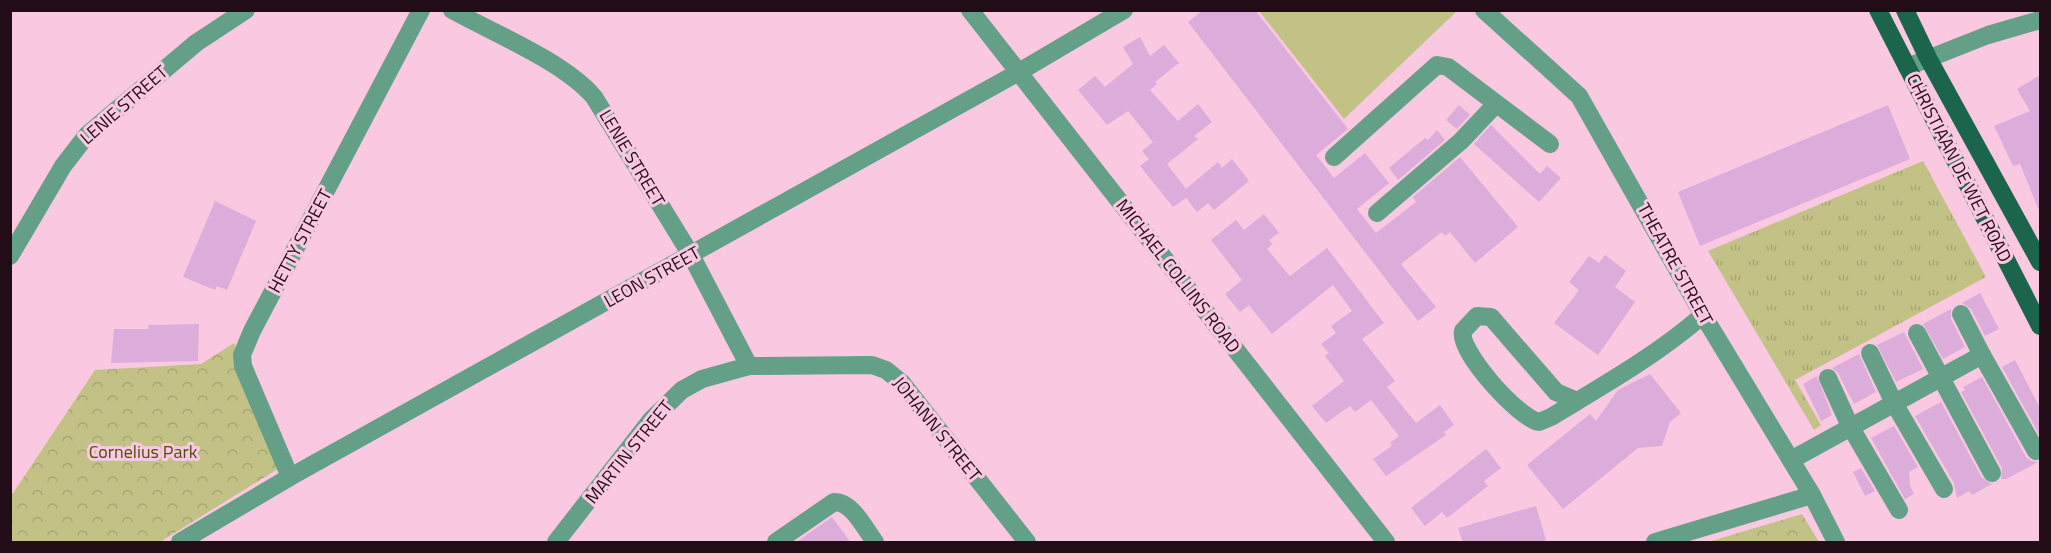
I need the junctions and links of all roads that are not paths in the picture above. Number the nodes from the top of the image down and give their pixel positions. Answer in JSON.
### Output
{"nodes":[{"id":1,"x":246,"y":10,"type":"edge"},
{"id":2,"x":421,"y":10,"type":"edge"},
{"id":3,"x":452,"y":10,"type":"edge"},
{"id":4,"x":970,"y":10,"type":"edge"},
{"id":5,"x":1124,"y":10,"type":"edge"},
{"id":6,"x":1484,"y":10,"type":"edge"},
{"id":7,"x":1878,"y":10,"type":"edge"},
{"id":8,"x":1905,"y":10,"type":"edge"},
{"id":9,"x":2040,"y":20,"type":"edge"},
{"id":10,"x":1928,"y":58,"type":"junction"},
{"id":11,"x":1907,"y":67,"type":"junction"},
{"id":12,"x":1019,"y":72,"type":"junction"},
{"id":13,"x":1496,"y":104,"type":"junction"},
{"id":14,"x":1550,"y":144,"type":"dead end"},
{"id":15,"x":1334,"y":157,"type":"dead end"},
{"id":16,"x":1377,"y":213,"type":"dead end"},
{"id":17,"x":691,"y":255,"type":"junction"},
{"id":18,"x":10,"y":256,"type":"edge"},
{"id":19,"x":2040,"y":262,"type":"edge"},
{"id":20,"x":1961,"y":314,"type":"dead end"},
{"id":21,"x":1703,"y":315,"type":"junction"},
{"id":22,"x":2040,"y":326,"type":"edge"},
{"id":23,"x":1917,"y":333,"type":"dead end"},
{"id":24,"x":1870,"y":353,"type":"dead end"},
{"id":25,"x":1983,"y":355,"type":"junction"},
{"id":26,"x":749,"y":366,"type":"junction"},
{"id":27,"x":1828,"y":378,"type":"dead end"},
{"id":28,"x":1940,"y":378,"type":"junction"},
{"id":29,"x":1577,"y":401,"type":"junction"},
{"id":30,"x":1894,"y":403,"type":"junction"},
{"id":31,"x":1850,"y":426,"type":"junction"},
{"id":32,"x":2036,"y":451,"type":"dead end"},
{"id":33,"x":1791,"y":460,"type":"junction"},
{"id":34,"x":1992,"y":473,"type":"dead end"},
{"id":35,"x":290,"y":477,"type":"junction"},
{"id":36,"x":1944,"y":489,"type":"dead end"},
{"id":37,"x":1812,"y":495,"type":"junction"},
{"id":38,"x":1899,"y":510,"type":"dead end"},
{"id":39,"x":180,"y":543,"type":"edge"},
{"id":40,"x":556,"y":543,"type":"edge"},
{"id":41,"x":777,"y":543,"type":"edge"},
{"id":42,"x":875,"y":543,"type":"edge"},
{"id":43,"x":1027,"y":543,"type":"edge"},
{"id":44,"x":1386,"y":543,"type":"edge"},
{"id":45,"x":1655,"y":543,"type":"edge"},
{"id":46,"x":1836,"y":543,"type":"edge"}],
"edges":[{"from":1,"to":18,"type":"street","name":"LENIE STREET"},
{"from":2,"to":35,"type":"street","name":"HETTY STREET"},
{"from":3,"to":17,"type":"street","name":"LENIE STREET"},
{"from":4,"to":12,"type":"street","name":"MICHAEL COLLINS ROAD"},
{"from":5,"to":12,"type":"street","name":"LEON STREET"},
{"from":6,"to":21,"type":"street","name":"THEATRE STREET"},
{"from":7,"to":11,"type":"main road","name":"CHRISTIAAN DE WET ROAD"},
{"from":8,"to":10,"type":"main road","name":"CHRISTIAAN DE WET ROAD"},
{"from":9,"to":10,"type":"street"},
{"from":10,"to":11,"type":"street"},
{"from":10,"to":19,"type":"main road","name":"CHRISTIAAN DE WET ROAD"},
{"from":11,"to":22,"type":"main road","name":"CHRISTIAAN DE WET ROAD"},
{"from":12,"to":17,"type":"street","name":"LEON STREET"},
{"from":12,"to":44,"type":"street","name":"MICHAEL COLLINS ROAD"},
{"from":13,"to":14,"type":"street"},
{"from":13,"to":15,"type":"street"},
{"from":13,"to":16,"type":"street"},
{"from":17,"to":26,"type":"street","name":"LENIE STREET"},
{"from":17,"to":35,"type":"street","name":"LEON STREET"},
{"from":20,"to":25,"type":"street"},
{"from":21,"to":29,"type":"street"},
{"from":21,"to":33,"type":"street","name":"THEATRE STREET"},
{"from":23,"to":28,"type":"street"},
{"from":24,"to":30,"type":"street"},
{"from":25,"to":28,"type":"street"},
{"from":25,"to":32,"type":"street"},
{"from":26,"to":40,"type":"street","name":"MARTIN STREET"},
{"from":26,"to":43,"type":"street","name":"JOHANN STREET"},
{"from":27,"to":31,"type":"street"},
{"from":28,"to":30,"type":"street"},
{"from":28,"to":34,"type":"street"},
{"from":29,"to":29,"type":"street"},
{"from":30,"to":31,"type":"street"},
{"from":30,"to":36,"type":"street"},
{"from":31,"to":33,"type":"street"},
{"from":31,"to":38,"type":"street"},
{"from":33,"to":37,"type":"street","name":"THEATRE STREET"},
{"from":35,"to":39,"type":"street","name":"LEON STREET"},
{"from":37,"to":45,"type":"street"},
{"from":37,"to":46,"type":"street","name":"THEATRE STREET"},
{"from":41,"to":42,"type":"street"}]}
